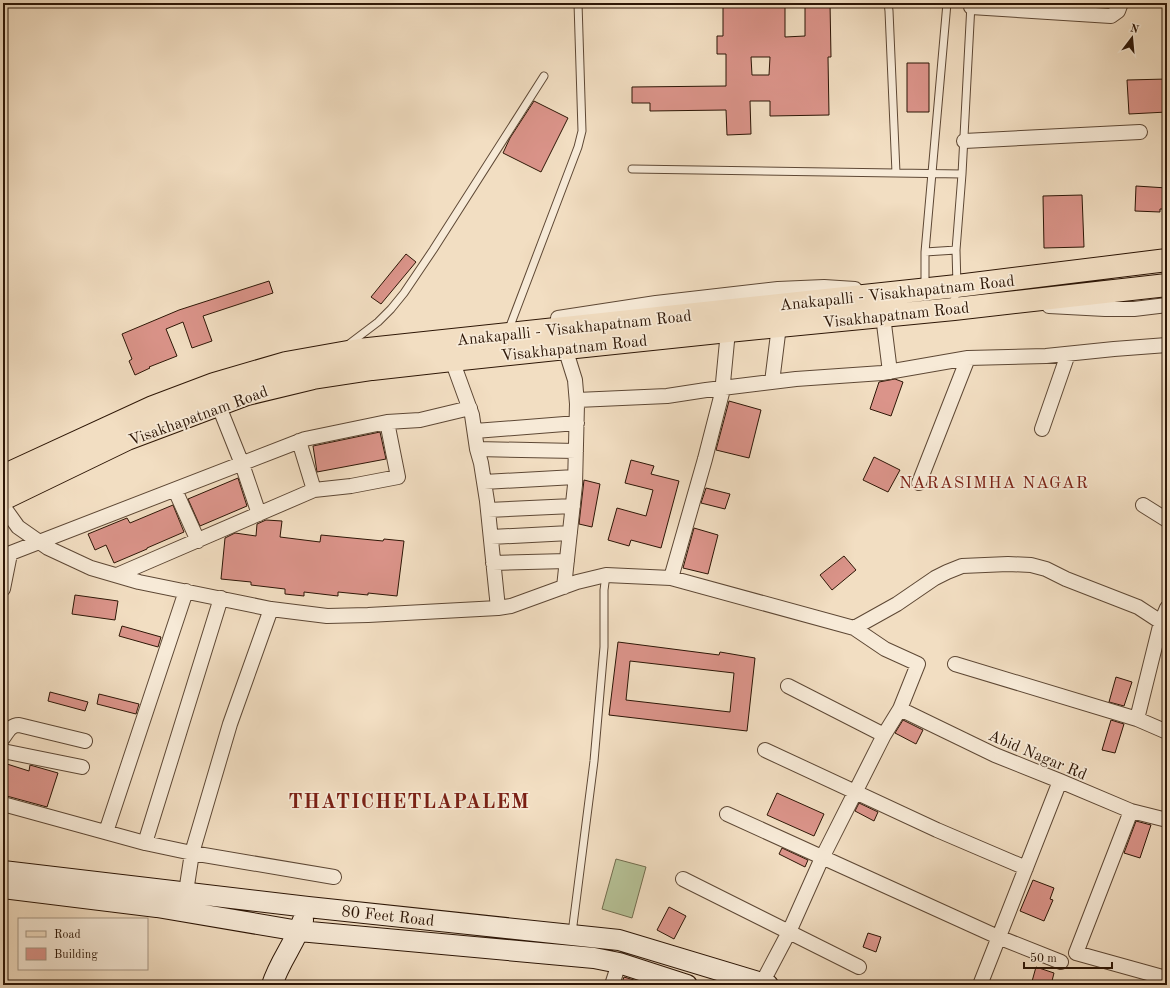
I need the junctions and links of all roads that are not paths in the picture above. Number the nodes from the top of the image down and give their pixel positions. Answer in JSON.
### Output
{"nodes":[{"id":1,"x":578,"y":3,"type":"edge"},
{"id":2,"x":888,"y":3,"type":"edge"},
{"id":3,"x":947,"y":3,"type":"edge"},
{"id":4,"x":1121,"y":3,"type":"edge"},
{"id":5,"x":971,"y":5,"type":"edge"},
{"id":6,"x":544,"y":76,"type":"dead end"},
{"id":7,"x":1140,"y":132,"type":"dead end"},
{"id":8,"x":964,"y":141,"type":"junction"},
{"id":9,"x":632,"y":170,"type":"dead end"},
{"id":10,"x":896,"y":173,"type":"junction"},
{"id":11,"x":932,"y":173,"type":"junction"},
{"id":12,"x":962,"y":174,"type":"junction"},
{"id":13,"x":956,"y":250,"type":"junction"},
{"id":14,"x":925,"y":252,"type":"junction"},
{"id":15,"x":1167,"y":260,"type":"edge"},
{"id":16,"x":1167,"y":285,"type":"edge"},
{"id":17,"x":957,"y":286,"type":"junction"},
{"id":18,"x":926,"y":289,"type":"junction"},
{"id":19,"x":897,"y":292,"type":"junction"},
{"id":20,"x":1000,"y":304,"type":"junction"},
{"id":21,"x":1167,"y":305,"type":"edge"},
{"id":22,"x":952,"y":309,"type":"junction"},
{"id":23,"x":883,"y":316,"type":"junction"},
{"id":24,"x":510,"y":326,"type":"junction"},
{"id":25,"x":779,"y":326,"type":"junction"},
{"id":26,"x":728,"y":330,"type":"junction"},
{"id":27,"x":422,"y":343,"type":"junction"},
{"id":28,"x":1167,"y":346,"type":"edge"},
{"id":29,"x":565,"y":348,"type":"junction"},
{"id":30,"x":338,"y":354,"type":"junction"},
{"id":31,"x":1068,"y":354,"type":"junction"},
{"id":32,"x":968,"y":358,"type":"junction"},
{"id":33,"x":452,"y":360,"type":"junction"},
{"id":34,"x":890,"y":372,"type":"junction"},
{"id":35,"x":772,"y":382,"type":"junction"},
{"id":36,"x":723,"y":388,"type":"junction"},
{"id":37,"x":577,"y":400,"type":"junction"},
{"id":38,"x":218,"y":404,"type":"junction"},
{"id":39,"x":470,"y":408,"type":"junction"},
{"id":40,"x":387,"y":422,"type":"junction"},
{"id":41,"x":577,"y":423,"type":"junction"},
{"id":42,"x":1042,"y":429,"type":"dead end"},
{"id":43,"x":475,"y":431,"type":"junction"},
{"id":44,"x":299,"y":441,"type":"junction"},
{"id":45,"x":477,"y":449,"type":"junction"},
{"id":46,"x":576,"y":451,"type":"junction"},
{"id":47,"x":242,"y":464,"type":"junction"},
{"id":48,"x":3,"y":476,"type":"edge"},
{"id":49,"x":575,"y":477,"type":"junction"},
{"id":50,"x":484,"y":482,"type":"junction"},
{"id":51,"x":919,"y":483,"type":"dead end"},
{"id":52,"x":175,"y":490,"type":"junction"},
{"id":53,"x":314,"y":490,"type":"junction"},
{"id":54,"x":3,"y":499,"type":"edge"},
{"id":55,"x":1143,"y":505,"type":"dead end"},
{"id":56,"x":3,"y":506,"type":"edge"},
{"id":57,"x":573,"y":506,"type":"junction"},
{"id":58,"x":488,"y":510,"type":"junction"},
{"id":59,"x":259,"y":514,"type":"junction"},
{"id":60,"x":1167,"y":520,"type":"edge"},
{"id":61,"x":570,"y":533,"type":"junction"},
{"id":62,"x":491,"y":537,"type":"junction"},
{"id":63,"x":198,"y":541,"type":"junction"},
{"id":64,"x":40,"y":542,"type":"junction"},
{"id":65,"x":6,"y":555,"type":"edge"},
{"id":66,"x":567,"y":561,"type":"junction"},
{"id":67,"x":493,"y":563,"type":"junction"},
{"id":68,"x":116,"y":576,"type":"junction"},
{"id":69,"x":606,"y":576,"type":"junction"},
{"id":70,"x":671,"y":578,"type":"junction"},
{"id":71,"x":564,"y":587,"type":"junction"},
{"id":72,"x":3,"y":589,"type":"edge"},
{"id":73,"x":186,"y":592,"type":"junction"},
{"id":74,"x":220,"y":598,"type":"junction"},
{"id":75,"x":498,"y":608,"type":"junction"},
{"id":76,"x":1167,"y":608,"type":"edge"},
{"id":77,"x":271,"y":609,"type":"junction"},
{"id":78,"x":1164,"y":624,"type":"edge"},
{"id":79,"x":854,"y":628,"type":"junction"},
{"id":80,"x":956,"y":664,"type":"dead end"},
{"id":81,"x":788,"y":686,"type":"dead end"},
{"id":82,"x":900,"y":709,"type":"junction"},
{"id":83,"x":1137,"y":719,"type":"junction"},
{"id":84,"x":1167,"y":732,"type":"edge"},
{"id":85,"x":884,"y":735,"type":"junction"},
{"id":86,"x":3,"y":738,"type":"edge"},
{"id":87,"x":85,"y":741,"type":"dead end"},
{"id":88,"x":765,"y":750,"type":"dead end"},
{"id":89,"x":3,"y":751,"type":"edge"},
{"id":90,"x":82,"y":768,"type":"dead end"},
{"id":91,"x":1060,"y":781,"type":"junction"},
{"id":92,"x":856,"y":792,"type":"junction"},
{"id":93,"x":3,"y":804,"type":"edge"},
{"id":94,"x":1131,"y":811,"type":"junction"},
{"id":95,"x":727,"y":814,"type":"dead end"},
{"id":96,"x":1167,"y":820,"type":"edge"},
{"id":97,"x":106,"y":832,"type":"junction"},
{"id":98,"x":145,"y":843,"type":"junction"},
{"id":99,"x":192,"y":853,"type":"junction"},
{"id":100,"x":822,"y":858,"type":"junction"},
{"id":101,"x":1026,"y":868,"type":"junction"},
{"id":102,"x":3,"y":871,"type":"edge"},
{"id":103,"x":334,"y":877,"type":"dead end"},
{"id":104,"x":683,"y":879,"type":"dead end"},
{"id":105,"x":3,"y":888,"type":"edge"},
{"id":106,"x":186,"y":892,"type":"junction"},
{"id":107,"x":308,"y":907,"type":"junction"},
{"id":108,"x":299,"y":931,"type":"junction"},
{"id":109,"x":789,"y":932,"type":"junction"},
{"id":110,"x":572,"y":935,"type":"junction"},
{"id":111,"x":998,"y":937,"type":"junction"},
{"id":112,"x":570,"y":956,"type":"junction"},
{"id":113,"x":1061,"y":962,"type":"dead end"},
{"id":114,"x":619,"y":963,"type":"junction"},
{"id":115,"x":859,"y":968,"type":"dead end"},
{"id":116,"x":1167,"y":977,"type":"edge"},
{"id":117,"x":763,"y":984,"type":"edge"},
{"id":118,"x":272,"y":985,"type":"edge"},
{"id":119,"x":612,"y":985,"type":"edge"},
{"id":120,"x":687,"y":985,"type":"edge"},
{"id":121,"x":980,"y":985,"type":"edge"}],
"edges":[{"from":1,"to":24,"type":"lane"},
{"from":2,"to":10,"type":"lane"},
{"from":3,"to":11,"type":"lane"},
{"from":4,"to":5,"type":"street"},
{"from":5,"to":8,"type":"lane"},
{"from":6,"to":30,"type":"lane"},
{"from":7,"to":8,"type":"street"},
{"from":8,"to":12,"type":"lane"},
{"from":9,"to":10,"type":"lane"},
{"from":10,"to":11,"type":"lane"},
{"from":11,"to":12,"type":"lane"},
{"from":11,"to":14,"type":"lane"},
{"from":12,"to":13,"type":"lane"},
{"from":13,"to":14,"type":"lane"},
{"from":13,"to":17,"type":"lane"},
{"from":14,"to":18,"type":"lane"},
{"from":15,"to":17,"type":"main road","name":"Anakapalli - Visakhapatnam Road"},
{"from":16,"to":20,"type":"main road","name":"Visakhapatnam Road"},
{"from":17,"to":18,"type":"main road","name":"Anakapalli - Visakhapatnam Road"},
{"from":17,"to":22,"type":"lane"},
{"from":18,"to":19,"type":"main road","name":"Anakapalli - Visakhapatnam Road"},
{"from":19,"to":24,"type":"street"},
{"from":19,"to":27,"type":"main road","name":"Anakapalli - Visakhapatnam Road"},
{"from":20,"to":21,"type":"street"},
{"from":20,"to":22,"type":"main road","name":"Visakhapatnam Road"},
{"from":22,"to":23,"type":"main road","name":"Visakhapatnam Road"},
{"from":23,"to":25,"type":"main road","name":"Visakhapatnam Road"},
{"from":23,"to":34,"type":"street"},
{"from":24,"to":27,"type":"street"},
{"from":25,"to":26,"type":"main road","name":"Visakhapatnam Road"},
{"from":25,"to":35,"type":"street"},
{"from":26,"to":29,"type":"main road","name":"Visakhapatnam Road"},
{"from":26,"to":36,"type":"street"},
{"from":27,"to":30,"type":"main road","name":"Anakapalli - Visakhapatnam Road"},
{"from":28,"to":31,"type":"street"},
{"from":29,"to":33,"type":"main road","name":"Visakhapatnam Road"},
{"from":29,"to":37,"type":"street"},
{"from":30,"to":48,"type":"main road","name":"Anakapalli - Visakhapatnam Road"},
{"from":31,"to":32,"type":"street"},
{"from":31,"to":42,"type":"street"},
{"from":32,"to":34,"type":"street"},
{"from":32,"to":51,"type":"street"},
{"from":33,"to":38,"type":"main road","name":"Visakhapatnam Road"},
{"from":33,"to":39,"type":"street"},
{"from":34,"to":35,"type":"street"},
{"from":35,"to":36,"type":"street"},
{"from":36,"to":37,"type":"street"},
{"from":36,"to":70,"type":"street"},
{"from":37,"to":41,"type":"street"},
{"from":38,"to":47,"type":"street"},
{"from":38,"to":54,"type":"main road","name":"Visakhapatnam Road"},
{"from":39,"to":40,"type":"street"},
{"from":39,"to":43,"type":"street"},
{"from":40,"to":44,"type":"street"},
{"from":40,"to":53,"type":"street"},
{"from":41,"to":43,"type":"street"},
{"from":41,"to":46,"type":"street"},
{"from":43,"to":45,"type":"street"},
{"from":44,"to":47,"type":"street"},
{"from":44,"to":53,"type":"street"},
{"from":45,"to":46,"type":"street"},
{"from":45,"to":50,"type":"street"},
{"from":46,"to":49,"type":"street"},
{"from":47,"to":52,"type":"street"},
{"from":47,"to":59,"type":"street"},
{"from":49,"to":50,"type":"street"},
{"from":49,"to":57,"type":"street"},
{"from":50,"to":58,"type":"street"},
{"from":52,"to":63,"type":"street"},
{"from":52,"to":64,"type":"street"},
{"from":53,"to":59,"type":"street"},
{"from":55,"to":60,"type":"street"},
{"from":56,"to":64,"type":"street"},
{"from":57,"to":58,"type":"street"},
{"from":57,"to":61,"type":"street"},
{"from":58,"to":62,"type":"street"},
{"from":59,"to":63,"type":"street"},
{"from":61,"to":62,"type":"street"},
{"from":61,"to":66,"type":"street"},
{"from":62,"to":67,"type":"street"},
{"from":63,"to":68,"type":"street"},
{"from":64,"to":65,"type":"street"},
{"from":64,"to":68,"type":"street"},
{"from":65,"to":72,"type":"street"},
{"from":66,"to":67,"type":"street"},
{"from":66,"to":71,"type":"street"},
{"from":67,"to":75,"type":"street"},
{"from":68,"to":73,"type":"street"},
{"from":69,"to":70,"type":"street"},
{"from":69,"to":71,"type":"street"},
{"from":69,"to":110,"type":"lane"},
{"from":70,"to":79,"type":"street"},
{"from":71,"to":75,"type":"street"},
{"from":73,"to":74,"type":"street"},
{"from":73,"to":97,"type":"street"},
{"from":74,"to":77,"type":"street"},
{"from":74,"to":98,"type":"street"},
{"from":75,"to":77,"type":"street"},
{"from":76,"to":78,"type":"street"},
{"from":77,"to":99,"type":"street"},
{"from":78,"to":79,"type":"street"},
{"from":78,"to":83,"type":"street"},
{"from":79,"to":82,"type":"street"},
{"from":80,"to":83,"type":"street"},
{"from":81,"to":85,"type":"street"},
{"from":82,"to":85,"type":"street"},
{"from":82,"to":91,"type":"street","name":"Abid Nagar Rd"},
{"from":83,"to":84,"type":"street"},
{"from":85,"to":92,"type":"street"},
{"from":86,"to":87,"type":"street"},
{"from":88,"to":92,"type":"street"},
{"from":89,"to":90,"type":"street"},
{"from":91,"to":94,"type":"street","name":"Abid Nagar Rd"},
{"from":91,"to":101,"type":"street"},
{"from":92,"to":100,"type":"street"},
{"from":92,"to":101,"type":"street"},
{"from":93,"to":97,"type":"street"},
{"from":94,"to":96,"type":"street","name":"Abid Nagar Rd"},
{"from":94,"to":116,"type":"street"},
{"from":95,"to":100,"type":"street"},
{"from":97,"to":98,"type":"street"},
{"from":98,"to":99,"type":"street"},
{"from":99,"to":103,"type":"street"},
{"from":99,"to":106,"type":"street"},
{"from":100,"to":109,"type":"street"},
{"from":100,"to":111,"type":"street"},
{"from":101,"to":111,"type":"street"},
{"from":102,"to":106,"type":"street","name":"80 Feet Road"},
{"from":104,"to":109,"type":"street"},
{"from":105,"to":108,"type":"street","name":"80 Feet Road"},
{"from":106,"to":107,"type":"street","name":"80 Feet Road"},
{"from":107,"to":108,"type":"street"},
{"from":107,"to":110,"type":"street","name":"80 Feet Road"},
{"from":108,"to":112,"type":"street","name":"80 Feet Road"},
{"from":108,"to":118,"type":"street"},
{"from":109,"to":115,"type":"street"},
{"from":109,"to":117,"type":"street"},
{"from":110,"to":112,"type":"street"},
{"from":110,"to":117,"type":"street","name":"80 Feet Road"},
{"from":111,"to":113,"type":"street"},
{"from":111,"to":121,"type":"street"},
{"from":112,"to":114,"type":"street","name":"80 Feet Road"},
{"from":114,"to":119,"type":"street"},
{"from":114,"to":120,"type":"street","name":"80 Feet Road"}]}
